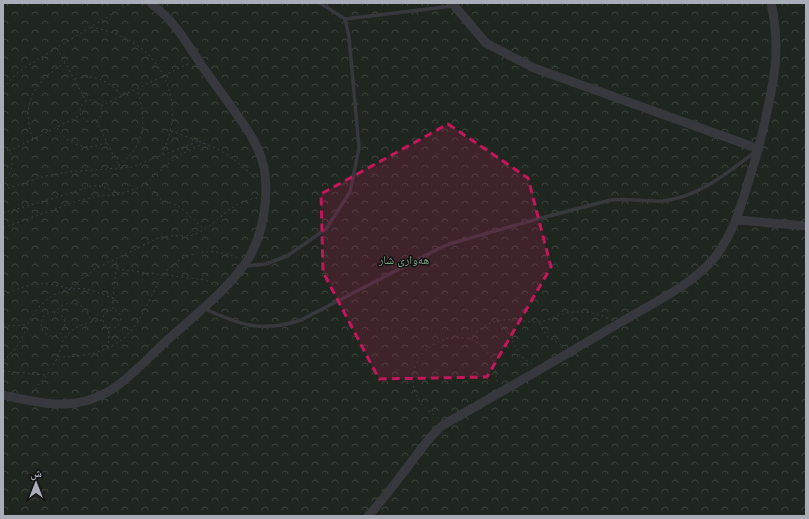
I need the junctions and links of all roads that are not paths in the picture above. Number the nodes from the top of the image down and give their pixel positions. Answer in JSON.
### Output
{"nodes":[{"id":1,"x":151,"y":3,"type":"edge"},
{"id":2,"x":320,"y":3,"type":"edge"},
{"id":3,"x":771,"y":3,"type":"edge"},
{"id":4,"x":453,"y":5,"type":"edge"},
{"id":5,"x":345,"y":19,"type":"junction"},
{"id":6,"x":758,"y":149,"type":"junction"},
{"id":7,"x":737,"y":220,"type":"junction"},
{"id":8,"x":806,"y":226,"type":"edge"},
{"id":9,"x":244,"y":265,"type":"junction"},
{"id":10,"x":203,"y":308,"type":"junction"},
{"id":11,"x":3,"y":395,"type":"edge"},
{"id":12,"x":368,"y":516,"type":"edge"}],
"edges":[{"from":1,"to":9,"type":"street"},
{"from":2,"to":5,"type":"lane"},
{"from":3,"to":6,"type":"street"},
{"from":4,"to":5,"type":"lane"},
{"from":4,"to":6,"type":"street"},
{"from":5,"to":9,"type":"lane"},
{"from":6,"to":7,"type":"street"},
{"from":6,"to":10,"type":"lane"},
{"from":7,"to":8,"type":"street"},
{"from":7,"to":12,"type":"street"},
{"from":9,"to":10,"type":"street"},
{"from":10,"to":11,"type":"street"}]}
